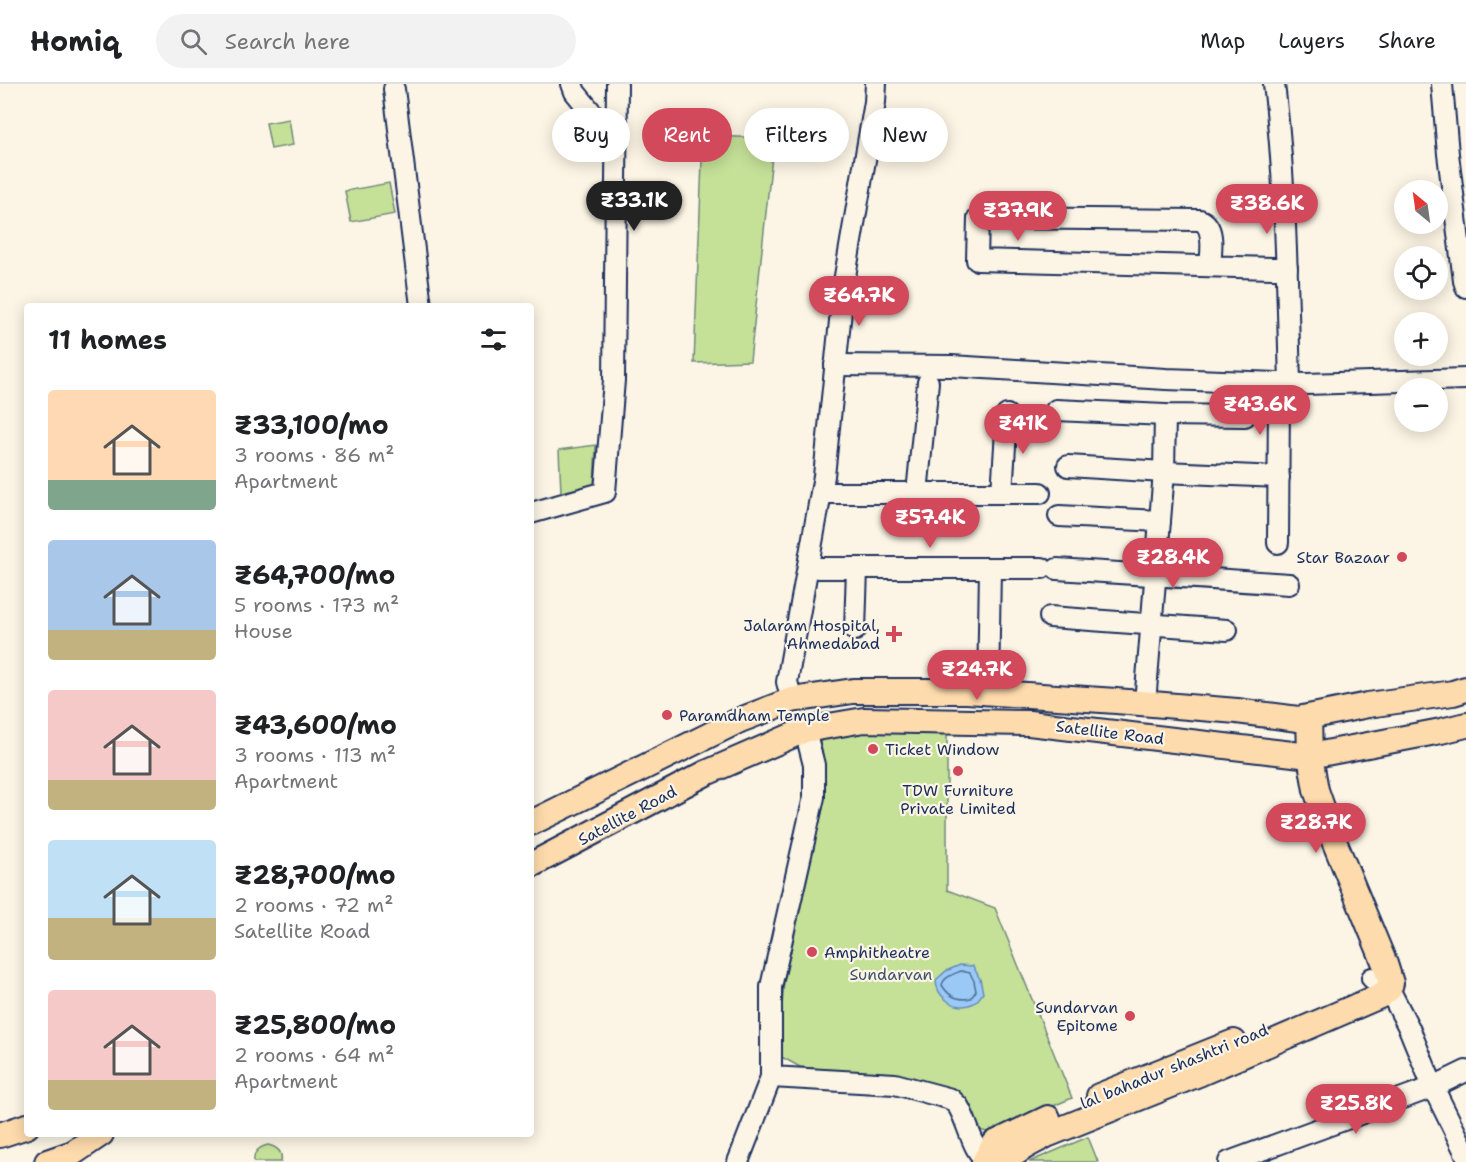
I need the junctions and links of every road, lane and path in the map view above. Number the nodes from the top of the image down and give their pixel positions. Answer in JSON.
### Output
{"nodes":[{"id":1,"x":572,"y":84,"type":"edge"},
{"id":2,"x":617,"y":84,"type":"edge"},
{"id":3,"x":876,"y":84,"type":"edge"},
{"id":4,"x":1274,"y":84,"type":"edge"},
{"id":5,"x":1442,"y":84,"type":"edge"},
{"id":6,"x":394,"y":89,"type":"dead end"},
{"id":7,"x":588,"y":108,"type":"edge"},
{"id":8,"x":616,"y":108,"type":"edge"},
{"id":9,"x":616,"y":162,"type":"edge"},
{"id":10,"x":1210,"y":266,"type":"junction"},
{"id":11,"x":1287,"y":268,"type":"junction"},
{"id":12,"x":1466,"y":287,"type":"edge"},
{"id":13,"x":422,"y":303,"type":"edge"},
{"id":14,"x":835,"y":365,"type":"junction"},
{"id":15,"x":1466,"y":379,"type":"edge"},
{"id":16,"x":928,"y":382,"type":"dead end"},
{"id":17,"x":1285,"y":390,"type":"junction"},
{"id":18,"x":1056,"y":410,"type":"dead end"},
{"id":19,"x":1007,"y":415,"type":"dead end"},
{"id":20,"x":1165,"y":415,"type":"junction"},
{"id":21,"x":1245,"y":417,"type":"dead end"},
{"id":22,"x":1068,"y":466,"type":"dead end"},
{"id":23,"x":1164,"y":472,"type":"junction"},
{"id":24,"x":1279,"y":477,"type":"junction"},
{"id":25,"x":917,"y":493,"type":"junction"},
{"id":26,"x":1002,"y":493,"type":"junction"},
{"id":27,"x":1040,"y":493,"type":"dead end"},
{"id":28,"x":821,"y":494,"type":"junction"},
{"id":29,"x":534,"y":512,"type":"edge"},
{"id":30,"x":1059,"y":516,"type":"dead end"},
{"id":31,"x":1160,"y":521,"type":"junction"},
{"id":32,"x":1278,"y":543,"type":"dead end"},
{"id":33,"x":818,"y":568,"type":"dead end"},
{"id":34,"x":857,"y":568,"type":"junction"},
{"id":35,"x":990,"y":568,"type":"junction"},
{"id":36,"x":1156,"y":574,"type":"junction"},
{"id":37,"x":1289,"y":584,"type":"dead end"},
{"id":38,"x":1050,"y":617,"type":"dead end"},
{"id":39,"x":1151,"y":625,"type":"junction"},
{"id":40,"x":855,"y":630,"type":"dead end"},
{"id":41,"x":1227,"y":630,"type":"dead end"},
{"id":42,"x":1466,"y":689,"type":"edge"},
{"id":43,"x":988,"y":693,"type":"junction"},
{"id":44,"x":792,"y":700,"type":"junction"},
{"id":45,"x":1145,"y":703,"type":"junction"},
{"id":46,"x":1303,"y":718,"type":"junction"},
{"id":47,"x":1466,"y":725,"type":"edge"},
{"id":48,"x":805,"y":730,"type":"junction"},
{"id":49,"x":1304,"y":755,"type":"junction"},
{"id":50,"x":534,"y":822,"type":"edge"},
{"id":51,"x":534,"y":863,"type":"edge"},
{"id":52,"x":1380,"y":984,"type":"junction"},
{"id":53,"x":1466,"y":1071,"type":"edge"},
{"id":54,"x":771,"y":1077,"type":"junction"},
{"id":55,"x":1433,"y":1087,"type":"junction"},
{"id":56,"x":24,"y":1127,"type":"edge"},
{"id":57,"x":0,"y":1135,"type":"edge"},
{"id":58,"x":97,"y":1137,"type":"edge"},
{"id":59,"x":1466,"y":1154,"type":"edge"},
{"id":60,"x":47,"y":1162,"type":"edge"},
{"id":61,"x":738,"y":1162,"type":"edge"},
{"id":62,"x":991,"y":1162,"type":"edge"},
{"id":63,"x":1229,"y":1162,"type":"edge"}],
"edges":[{"from":1,"to":7,"type":"street"},
{"from":2,"to":8,"type":"street"},
{"from":3,"to":14,"type":"street"},
{"from":4,"to":11,"type":"street"},
{"from":5,"to":12,"type":"street"},
{"from":6,"to":13,"type":"street"},
{"from":9,"to":29,"type":"street"},
{"from":10,"to":10,"type":"street"},
{"from":10,"to":11,"type":"street"},
{"from":11,"to":17,"type":"street"},
{"from":14,"to":17,"type":"street"},
{"from":14,"to":28,"type":"street"},
{"from":15,"to":17,"type":"street"},
{"from":16,"to":25,"type":"street"},
{"from":17,"to":24,"type":"street"},
{"from":18,"to":20,"type":"street"},
{"from":19,"to":26,"type":"street"},
{"from":20,"to":21,"type":"street"},
{"from":20,"to":23,"type":"street"},
{"from":22,"to":23,"type":"street"},
{"from":23,"to":24,"type":"street"},
{"from":23,"to":31,"type":"street"},
{"from":24,"to":32,"type":"street"},
{"from":25,"to":26,"type":"street"},
{"from":25,"to":28,"type":"street"},
{"from":26,"to":27,"type":"street"},
{"from":28,"to":44,"type":"street"},
{"from":30,"to":31,"type":"street"},
{"from":31,"to":36,"type":"street"},
{"from":33,"to":34,"type":"street"},
{"from":34,"to":35,"type":"street"},
{"from":34,"to":40,"type":"street"},
{"from":35,"to":36,"type":"street"},
{"from":35,"to":43,"type":"street"},
{"from":36,"to":37,"type":"street"},
{"from":36,"to":39,"type":"street"},
{"from":38,"to":39,"type":"street"},
{"from":39,"to":41,"type":"street"},
{"from":39,"to":45,"type":"street"},
{"from":42,"to":46,"type":"main road","name":"Satellite Road"},
{"from":43,"to":44,"type":"main road","name":"Satellite Road"},
{"from":43,"to":45,"type":"main road","name":"Satellite Road"},
{"from":44,"to":50,"type":"main road","name":"Satellite Road"},
{"from":45,"to":46,"type":"main road","name":"Satellite Road"},
{"from":46,"to":49,"type":"main road"},
{"from":47,"to":49,"type":"main road","name":"Satellite Road"},
{"from":48,"to":49,"type":"main road","name":"Satellite Road"},
{"from":48,"to":51,"type":"main road","name":"Satellite Road"},
{"from":48,"to":54,"type":"street"},
{"from":49,"to":52,"type":"main road"},
{"from":52,"to":55,"type":"street"},
{"from":52,"to":62,"type":"main road","name":"lal bahadur shashtri road"},
{"from":53,"to":55,"type":"street"},
{"from":54,"to":61,"type":"street"},
{"from":54,"to":62,"type":"street"},
{"from":55,"to":59,"type":"street"},
{"from":55,"to":63,"type":"street"},
{"from":56,"to":57,"type":"main road"},
{"from":58,"to":60,"type":"main road"}]}
